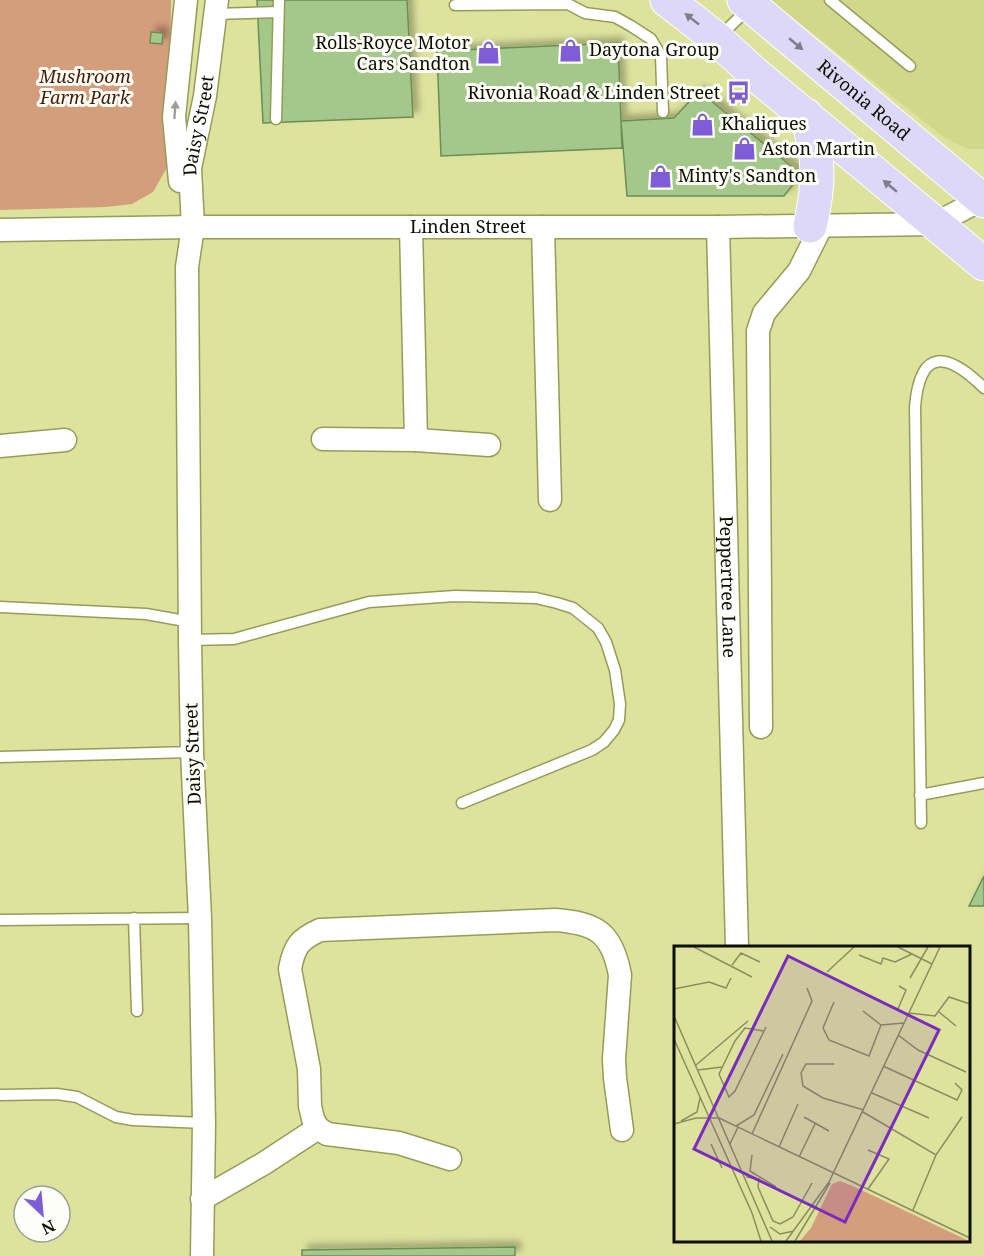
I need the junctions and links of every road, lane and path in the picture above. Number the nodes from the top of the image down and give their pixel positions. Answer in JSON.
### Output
{"nodes":[{"id":1,"x":186,"y":0,"type":"edge"},
{"id":2,"x":279,"y":0,"type":"edge"},
{"id":3,"x":580,"y":0,"type":"edge"},
{"id":4,"x":667,"y":0,"type":"edge"},
{"id":5,"x":830,"y":0,"type":"edge"},
{"id":6,"x":567,"y":2,"type":"edge"},
{"id":7,"x":748,"y":3,"type":"edge"},
{"id":8,"x":455,"y":5,"type":"dead end"},
{"id":9,"x":216,"y":7,"type":"edge"},
{"id":10,"x":278,"y":12,"type":"junction"},
{"id":11,"x":717,"y":39,"type":"junction"},
{"id":12,"x":910,"y":66,"type":"dead end"},
{"id":13,"x":663,"y":112,"type":"dead end"},
{"id":14,"x":806,"y":115,"type":"junction"},
{"id":15,"x":276,"y":119,"type":"dead end"},
{"id":16,"x":184,"y":168,"type":"junction"},
{"id":17,"x":983,"y":199,"type":"edge"},
{"id":18,"x":934,"y":224,"type":"junction"},
{"id":19,"x":816,"y":226,"type":"junction"},
{"id":20,"x":188,"y":227,"type":"junction"},
{"id":21,"x":411,"y":227,"type":"junction"},
{"id":22,"x":543,"y":227,"type":"junction"},
{"id":23,"x":718,"y":227,"type":"junction"},
{"id":24,"x":0,"y":230,"type":"edge"},
{"id":25,"x":984,"y":264,"type":"edge"},
{"id":26,"x":984,"y":388,"type":"edge"},
{"id":27,"x":323,"y":439,"type":"dead end"},
{"id":28,"x":65,"y":440,"type":"dead end"},
{"id":29,"x":416,"y":440,"type":"junction"},
{"id":30,"x":489,"y":445,"type":"dead end"},
{"id":31,"x":0,"y":446,"type":"edge"},
{"id":32,"x":550,"y":500,"type":"dead end"},
{"id":33,"x":0,"y":607,"type":"edge"},
{"id":34,"x":191,"y":631,"type":"junction"},
{"id":35,"x":761,"y":727,"type":"dead end"},
{"id":36,"x":192,"y":752,"type":"junction"},
{"id":37,"x":0,"y":757,"type":"edge"},
{"id":38,"x":984,"y":783,"type":"edge"},
{"id":39,"x":920,"y":795,"type":"junction"},
{"id":40,"x":462,"y":803,"type":"dead end"},
{"id":41,"x":921,"y":823,"type":"dead end"},
{"id":42,"x":135,"y":918,"type":"junction"},
{"id":43,"x":200,"y":918,"type":"junction"},
{"id":44,"x":0,"y":920,"type":"edge"},
{"id":45,"x":737,"y":946,"type":"edge"},
{"id":46,"x":137,"y":1011,"type":"dead end"},
{"id":47,"x":0,"y":1095,"type":"edge"},
{"id":48,"x":204,"y":1123,"type":"junction"},
{"id":49,"x":318,"y":1128,"type":"junction"},
{"id":50,"x":622,"y":1130,"type":"dead end"},
{"id":51,"x":450,"y":1159,"type":"dead end"},
{"id":52,"x":202,"y":1199,"type":"junction"},
{"id":53,"x":202,"y":1256,"type":"edge"}],
"edges":[{"from":16,"to":1,"type":"street","name":"Daisy Street","one_way":true},
{"from":2,"to":10,"type":"lane"},
{"from":3,"to":6,"type":"lane"},
{"from":11,"to":4,"type":"main road","one_way":true},
{"from":5,"to":12,"type":"lane"},
{"from":6,"to":8,"type":"lane"},
{"from":6,"to":13,"type":"lane"},
{"from":7,"to":11,"type":"lane"},
{"from":7,"to":17,"type":"main road","name":"Rivonia Road","one_way":true},
{"from":9,"to":10,"type":"lane"},
{"from":9,"to":16,"type":"street","name":"Daisy Street"},
{"from":10,"to":15,"type":"lane"},
{"from":11,"to":14,"type":"main road"},
{"from":18,"to":14,"type":"main road","one_way":true},
{"from":14,"to":19,"type":"main road"},
{"from":16,"to":20,"type":"street","name":"Daisy Street"},
{"from":17,"to":18,"type":"street"},
{"from":18,"to":19,"type":"street","name":"Linden Street"},
{"from":18,"to":25,"type":"main road"},
{"from":19,"to":23,"type":"street","name":"Linden Street"},
{"from":19,"to":35,"type":"street"},
{"from":20,"to":21,"type":"street","name":"Linden Street"},
{"from":20,"to":24,"type":"street","name":"Linden Street"},
{"from":20,"to":34,"type":"street","name":"Daisy Street"},
{"from":21,"to":22,"type":"street","name":"Linden Street"},
{"from":21,"to":29,"type":"street"},
{"from":22,"to":23,"type":"street","name":"Linden Street"},
{"from":22,"to":32,"type":"street"},
{"from":23,"to":45,"type":"street","name":"Peppertree Lane"},
{"from":26,"to":39,"type":"lane"},
{"from":27,"to":29,"type":"street"},
{"from":28,"to":31,"type":"street"},
{"from":29,"to":30,"type":"street"},
{"from":33,"to":34,"type":"lane"},
{"from":34,"to":36,"type":"street","name":"Daisy Street"},
{"from":34,"to":40,"type":"lane"},
{"from":36,"to":37,"type":"lane"},
{"from":36,"to":43,"type":"street","name":"Daisy Street"},
{"from":38,"to":39,"type":"lane"},
{"from":39,"to":41,"type":"lane"},
{"from":42,"to":43,"type":"lane"},
{"from":42,"to":44,"type":"lane"},
{"from":42,"to":46,"type":"lane"},
{"from":43,"to":48,"type":"street","name":"Daisy Street"},
{"from":47,"to":48,"type":"lane"},
{"from":48,"to":52,"type":"street","name":"Daisy Street"},
{"from":49,"to":50,"type":"street"},
{"from":49,"to":51,"type":"street"},
{"from":49,"to":52,"type":"street"},
{"from":52,"to":53,"type":"street","name":"Daisy Street"}]}
